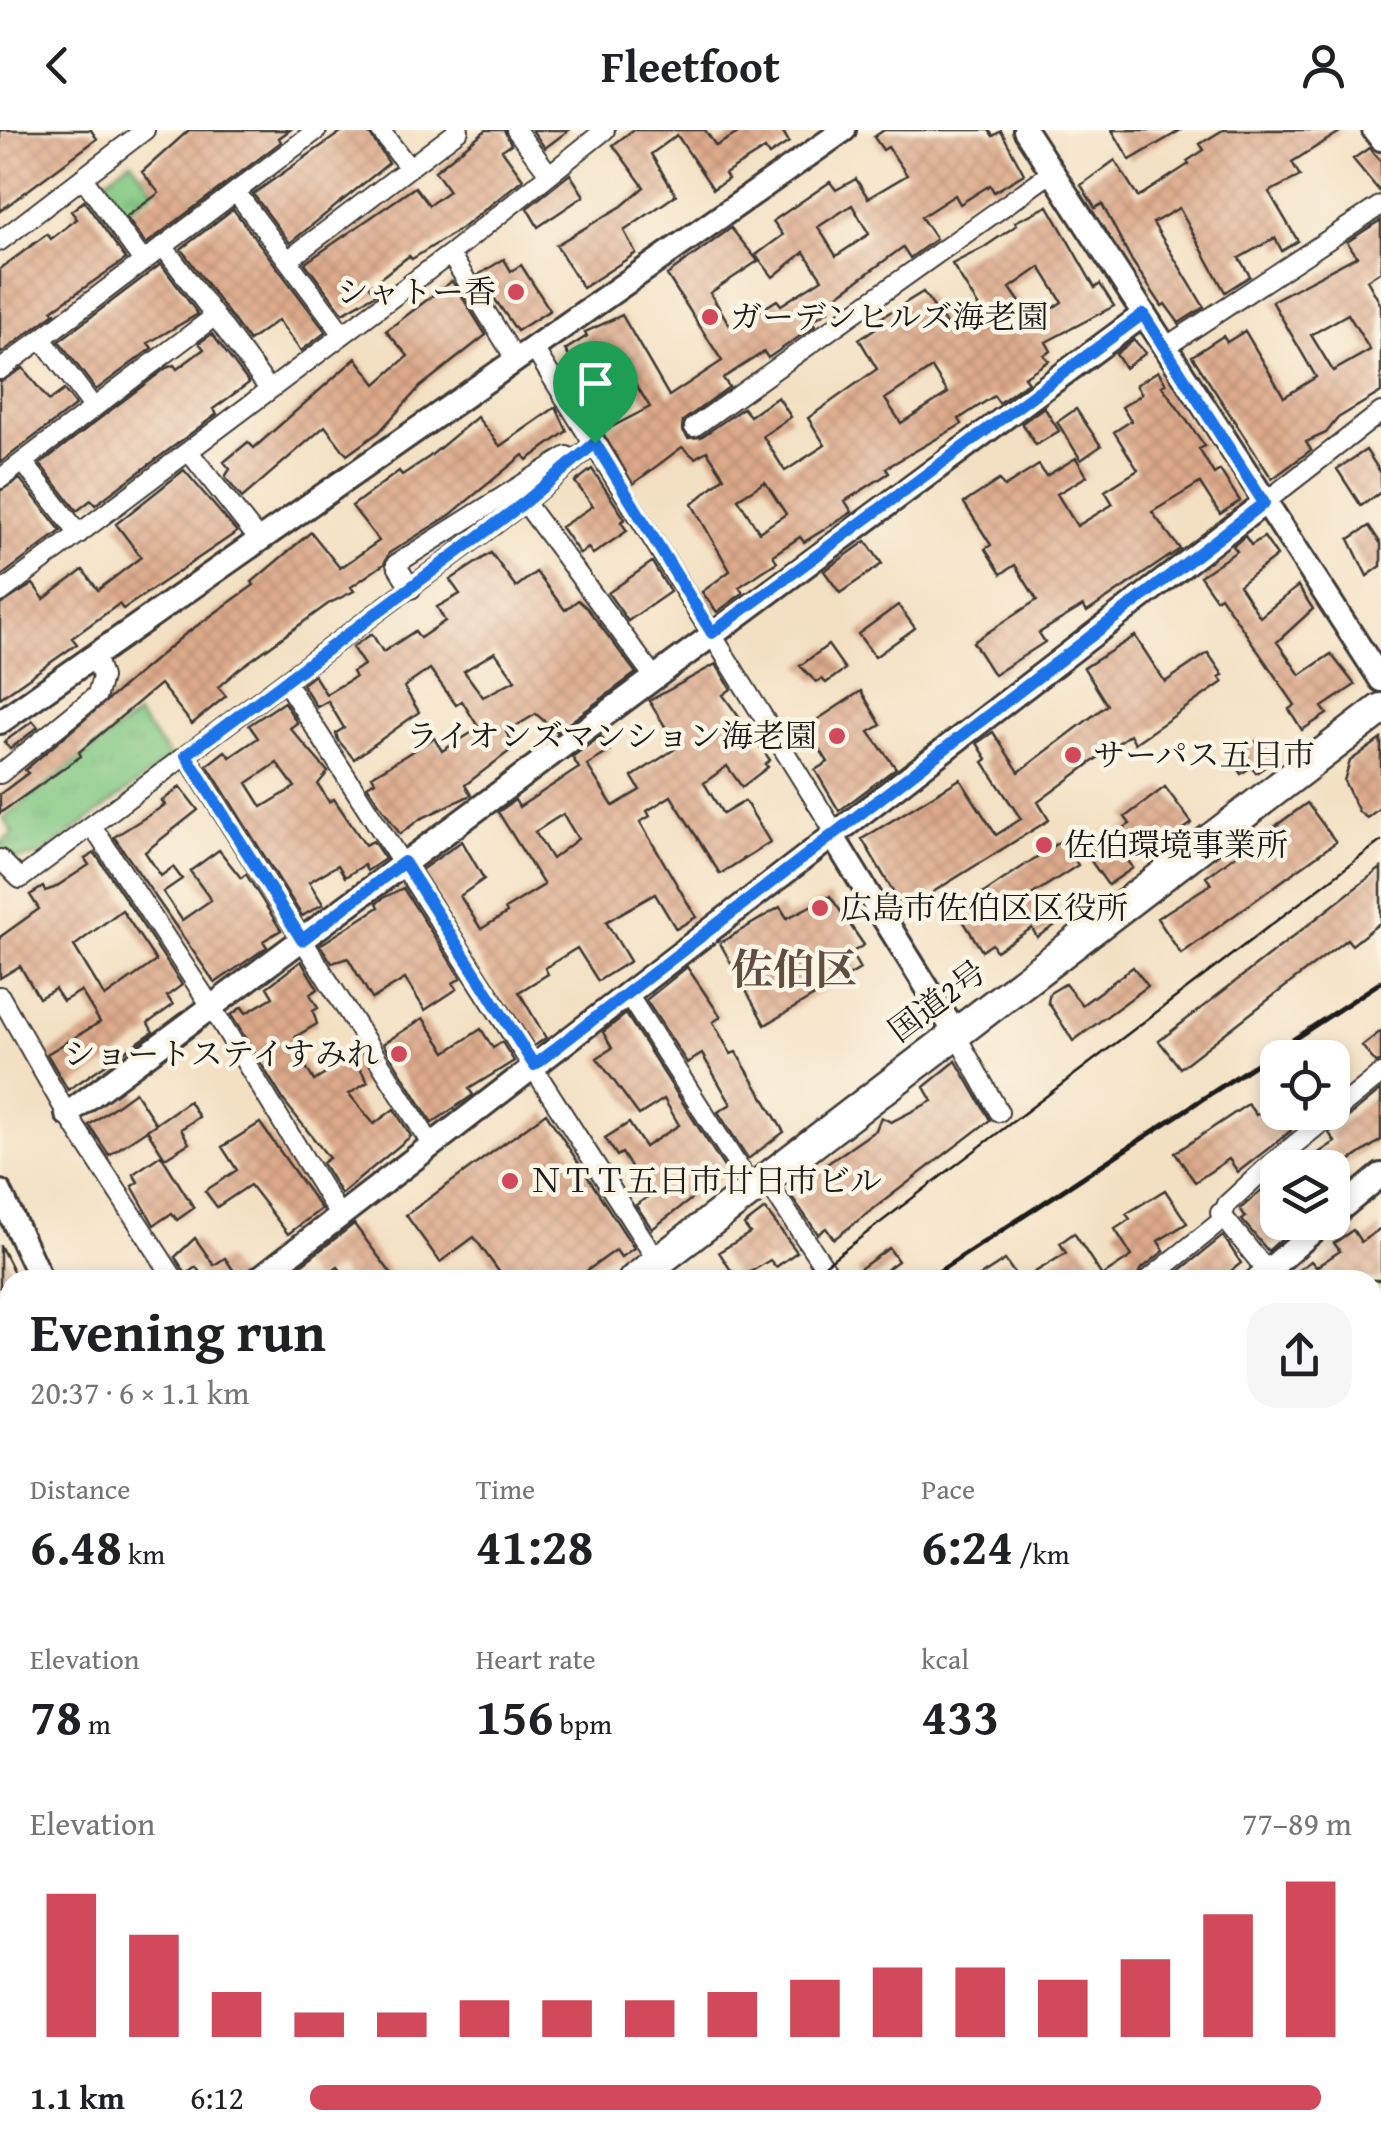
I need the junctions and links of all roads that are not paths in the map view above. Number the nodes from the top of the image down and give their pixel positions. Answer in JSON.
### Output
{"nodes":[{"id":1,"x":145,"y":130,"type":"edge"},
{"id":2,"x":317,"y":130,"type":"edge"},
{"id":3,"x":380,"y":130,"type":"edge"},
{"id":4,"x":459,"y":130,"type":"edge"},
{"id":5,"x":516,"y":130,"type":"edge"},
{"id":6,"x":605,"y":130,"type":"edge"},
{"id":7,"x":844,"y":130,"type":"edge"},
{"id":8,"x":1024,"y":130,"type":"edge"},
{"id":9,"x":1374,"y":130,"type":"edge"},
{"id":10,"x":1381,"y":139,"type":"edge"},
{"id":11,"x":409,"y":168,"type":"junction"},
{"id":12,"x":1052,"y":172,"type":"junction"},
{"id":13,"x":548,"y":174,"type":"junction"},
{"id":14,"x":83,"y":178,"type":"junction"},
{"id":15,"x":236,"y":192,"type":"junction"},
{"id":16,"x":1381,"y":206,"type":"edge"},
{"id":17,"x":0,"y":241,"type":"edge"},
{"id":18,"x":162,"y":246,"type":"junction"},
{"id":19,"x":450,"y":254,"type":"junction"},
{"id":20,"x":143,"y":260,"type":"junction"},
{"id":21,"x":288,"y":260,"type":"junction"},
{"id":22,"x":1143,"y":314,"type":"junction"},
{"id":23,"x":215,"y":316,"type":"junction"},
{"id":24,"x":343,"y":334,"type":"junction"},
{"id":25,"x":42,"y":338,"type":"junction"},
{"id":26,"x":1164,"y":348,"type":"junction"},
{"id":27,"x":525,"y":353,"type":"junction"},
{"id":28,"x":0,"y":370,"type":"edge"},
{"id":29,"x":269,"y":389,"type":"junction"},
{"id":30,"x":94,"y":408,"type":"junction"},
{"id":31,"x":1381,"y":412,"type":"edge"},
{"id":32,"x":694,"y":428,"type":"dead end"},
{"id":33,"x":595,"y":443,"type":"junction"},
{"id":34,"x":189,"y":452,"type":"junction"},
{"id":35,"x":23,"y":462,"type":"junction"},
{"id":36,"x":0,"y":479,"type":"edge"},
{"id":37,"x":519,"y":495,"type":"junction"},
{"id":38,"x":1264,"y":503,"type":"junction"},
{"id":39,"x":78,"y":534,"type":"junction"},
{"id":40,"x":259,"y":540,"type":"junction"},
{"id":41,"x":411,"y":589,"type":"junction"},
{"id":42,"x":0,"y":593,"type":"edge"},
{"id":43,"x":712,"y":633,"type":"junction"},
{"id":44,"x":95,"y":655,"type":"junction"},
{"id":45,"x":654,"y":677,"type":"junction"},
{"id":46,"x":1381,"y":680,"type":"edge"},
{"id":47,"x":285,"y":681,"type":"junction"},
{"id":48,"x":1381,"y":709,"type":"edge"},
{"id":49,"x":0,"y":722,"type":"edge"},
{"id":50,"x":186,"y":755,"type":"junction"},
{"id":51,"x":0,"y":774,"type":"edge"},
{"id":52,"x":92,"y":826,"type":"junction"},
{"id":53,"x":832,"y":835,"type":"junction"},
{"id":54,"x":0,"y":859,"type":"edge"},
{"id":55,"x":404,"y":862,"type":"junction"},
{"id":56,"x":302,"y":940,"type":"junction"},
{"id":57,"x":627,"y":992,"type":"junction"},
{"id":58,"x":0,"y":996,"type":"edge"},
{"id":59,"x":211,"y":1006,"type":"junction"},
{"id":60,"x":954,"y":1031,"type":"junction"},
{"id":61,"x":534,"y":1065,"type":"junction"},
{"id":62,"x":1381,"y":1074,"type":"edge"},
{"id":63,"x":1000,"y":1112,"type":"dead end"},
{"id":64,"x":67,"y":1114,"type":"junction"},
{"id":65,"x":432,"y":1144,"type":"junction"},
{"id":66,"x":1381,"y":1175,"type":"edge"},
{"id":67,"x":766,"y":1180,"type":"junction"},
{"id":68,"x":0,"y":1192,"type":"edge"},
{"id":69,"x":1350,"y":1201,"type":"edge"},
{"id":70,"x":1220,"y":1213,"type":"junction"},
{"id":71,"x":339,"y":1215,"type":"junction"},
{"id":72,"x":1303,"y":1240,"type":"edge"},
{"id":73,"x":37,"y":1270,"type":"edge"},
{"id":74,"x":168,"y":1270,"type":"edge"},
{"id":75,"x":270,"y":1270,"type":"edge"},
{"id":76,"x":645,"y":1270,"type":"edge"},
{"id":77,"x":647,"y":1270,"type":"edge"},
{"id":78,"x":826,"y":1270,"type":"edge"},
{"id":79,"x":1160,"y":1270,"type":"edge"},
{"id":80,"x":1258,"y":1270,"type":"edge"},
{"id":81,"x":1269,"y":1270,"type":"edge"}],
"edges":[{"from":1,"to":14,"type":"street"},
{"from":2,"to":15,"type":"street"},
{"from":3,"to":11,"type":"street"},
{"from":4,"to":11,"type":"street"},
{"from":5,"to":13,"type":"street"},
{"from":6,"to":13,"type":"street"},
{"from":7,"to":27,"type":"street"},
{"from":8,"to":12,"type":"street"},
{"from":9,"to":10,"type":"street"},
{"from":11,"to":21,"type":"street"},
{"from":12,"to":22,"type":"street"},
{"from":12,"to":32,"type":"street"},
{"from":13,"to":19,"type":"street"},
{"from":14,"to":17,"type":"street"},
{"from":14,"to":20,"type":"street"},
{"from":15,"to":18,"type":"street"},
{"from":15,"to":21,"type":"street"},
{"from":16,"to":26,"type":"street"},
{"from":18,"to":20,"type":"street"},
{"from":18,"to":23,"type":"street"},
{"from":19,"to":24,"type":"street"},
{"from":19,"to":27,"type":"street"},
{"from":20,"to":25,"type":"street"},
{"from":21,"to":24,"type":"street"},
{"from":22,"to":26,"type":"street"},
{"from":22,"to":43,"type":"street"},
{"from":23,"to":29,"type":"street"},
{"from":23,"to":30,"type":"street"},
{"from":24,"to":29,"type":"street"},
{"from":25,"to":28,"type":"street"},
{"from":25,"to":30,"type":"street"},
{"from":26,"to":38,"type":"street"},
{"from":27,"to":33,"type":"street"},
{"from":27,"to":40,"type":"street"},
{"from":29,"to":34,"type":"street"},
{"from":30,"to":35,"type":"street"},
{"from":31,"to":38,"type":"street"},
{"from":33,"to":37,"type":"street"},
{"from":33,"to":43,"type":"street"},
{"from":34,"to":39,"type":"street"},
{"from":34,"to":40,"type":"street"},
{"from":35,"to":36,"type":"street"},
{"from":35,"to":39,"type":"street"},
{"from":37,"to":41,"type":"street"},
{"from":37,"to":41,"type":"street"},
{"from":37,"to":45,"type":"street"},
{"from":38,"to":46,"type":"street"},
{"from":38,"to":53,"type":"street"},
{"from":39,"to":42,"type":"street"},
{"from":40,"to":44,"type":"street"},
{"from":41,"to":47,"type":"street"},
{"from":43,"to":45,"type":"street"},
{"from":43,"to":53,"type":"street"},
{"from":44,"to":49,"type":"street"},
{"from":44,"to":51,"type":"street"},
{"from":45,"to":55,"type":"street"},
{"from":47,"to":50,"type":"street"},
{"from":47,"to":55,"type":"street"},
{"from":48,"to":60,"type":"highway","name":"国道2号"},
{"from":50,"to":52,"type":"street"},
{"from":50,"to":56,"type":"street"},
{"from":52,"to":54,"type":"street"},
{"from":52,"to":59,"type":"street"},
{"from":53,"to":57,"type":"street"},
{"from":53,"to":60,"type":"street"},
{"from":55,"to":56,"type":"street"},
{"from":55,"to":61,"type":"street"},
{"from":56,"to":59,"type":"street"},
{"from":56,"to":65,"type":"street"},
{"from":57,"to":61,"type":"street"},
{"from":57,"to":67,"type":"street"},
{"from":58,"to":64,"type":"street"},
{"from":59,"to":64,"type":"street"},
{"from":59,"to":71,"type":"street"},
{"from":60,"to":63,"type":"street"},
{"from":60,"to":67,"type":"highway","name":"国道2号"},
{"from":61,"to":65,"type":"street"},
{"from":61,"to":76,"type":"street"},
{"from":62,"to":70,"type":"street"},
{"from":64,"to":74,"type":"street"},
{"from":65,"to":71,"type":"street"},
{"from":66,"to":69,"type":"street"},
{"from":67,"to":77,"type":"highway","name":"国道2号"},
{"from":67,"to":78,"type":"street"},
{"from":68,"to":73,"type":"street"},
{"from":70,"to":79,"type":"street"},
{"from":70,"to":80,"type":"street"},
{"from":71,"to":75,"type":"street"},
{"from":72,"to":81,"type":"street"}]}
